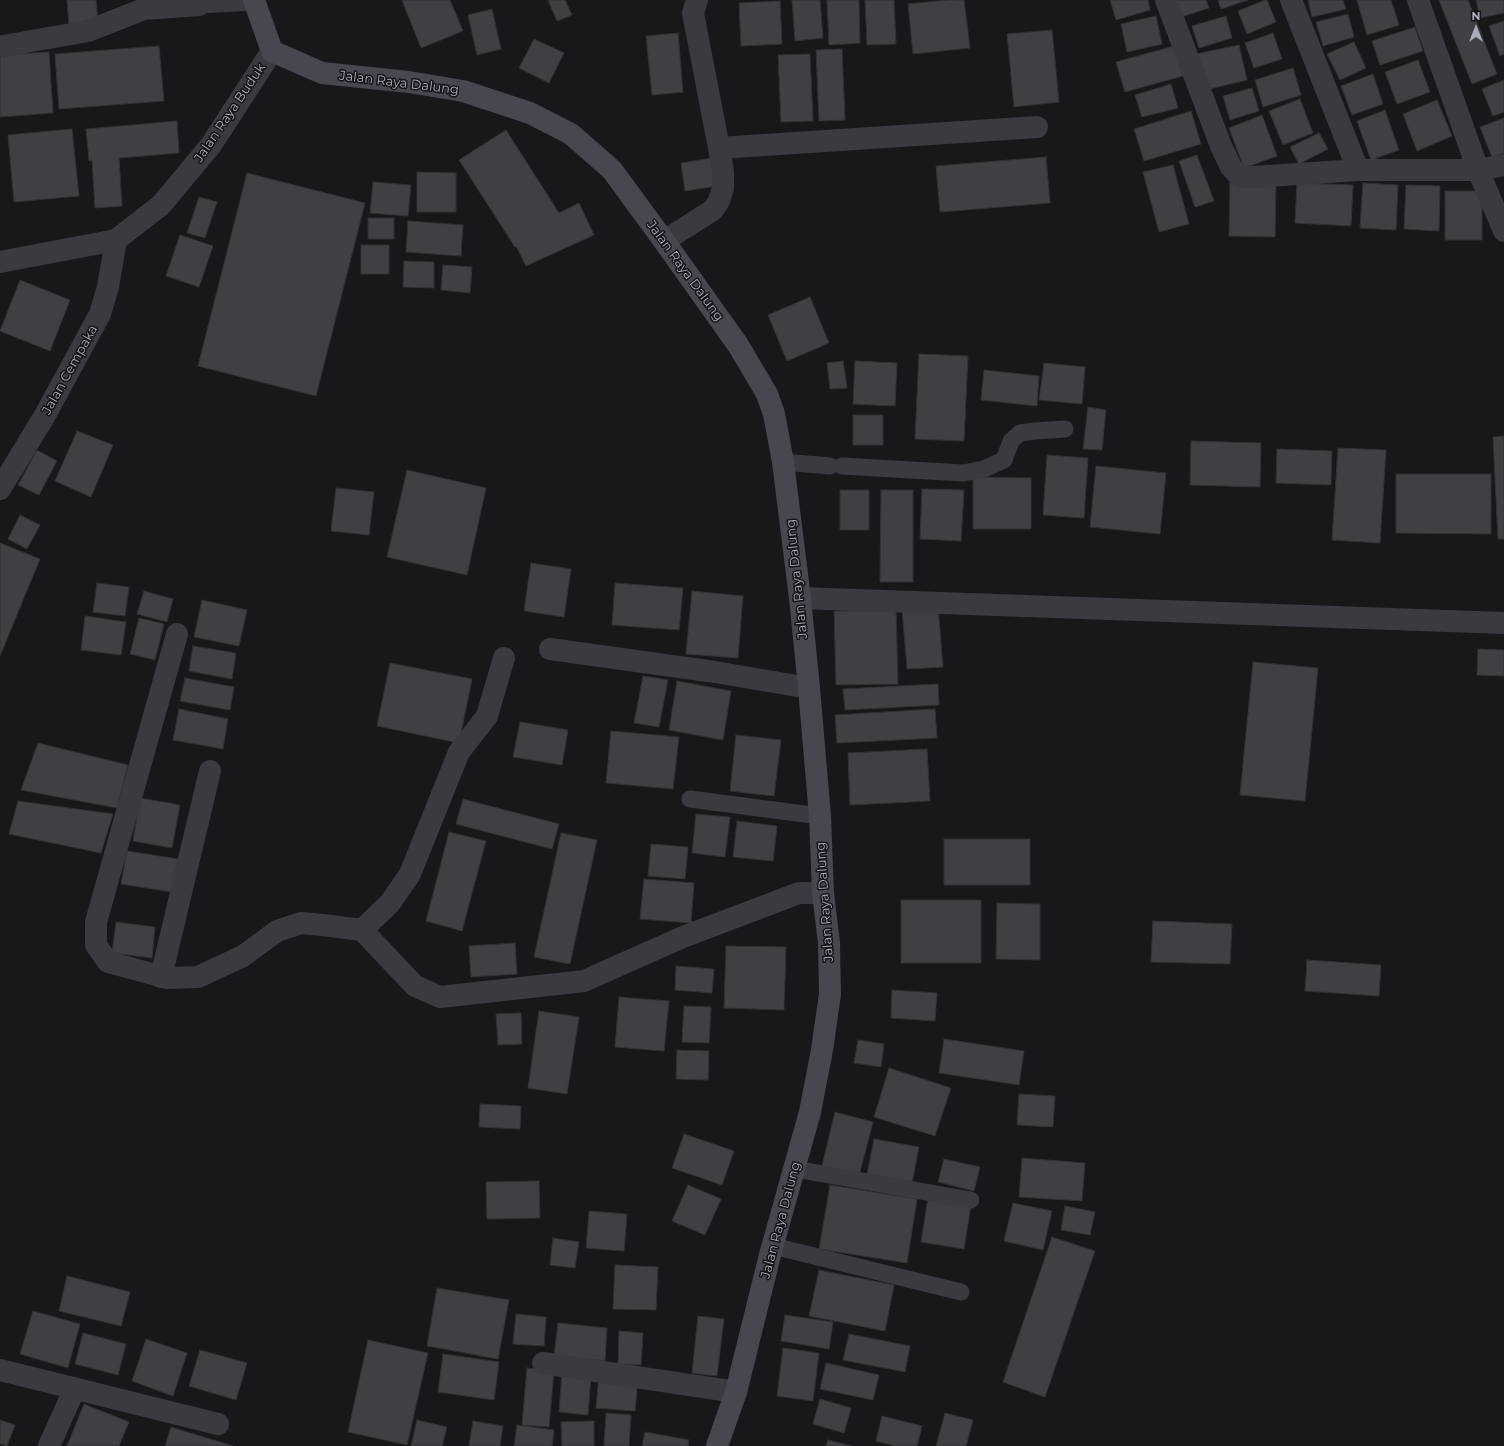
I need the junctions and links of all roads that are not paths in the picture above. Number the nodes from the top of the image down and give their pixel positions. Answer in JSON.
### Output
{"nodes":[{"id":1,"x":697,"y":0,"type":"edge"},
{"id":2,"x":1166,"y":0,"type":"edge"},
{"id":3,"x":1291,"y":0,"type":"edge"},
{"id":4,"x":1418,"y":0,"type":"edge"},
{"id":5,"x":254,"y":1,"type":"edge"},
{"id":6,"x":199,"y":5,"type":"joint"},
{"id":7,"x":3,"y":46,"type":"dead end"},
{"id":8,"x":272,"y":51,"type":"junction"},
{"id":9,"x":1037,"y":127,"type":"dead end"},
{"id":10,"x":720,"y":148,"type":"junction"},
{"id":11,"x":1504,"y":165,"type":"edge"},
{"id":12,"x":1358,"y":170,"type":"junction"},
{"id":13,"x":1478,"y":170,"type":"junction"},
{"id":14,"x":1504,"y":230,"type":"edge"},
{"id":15,"x":116,"y":240,"type":"junction"},
{"id":16,"x":664,"y":241,"type":"junction"},
{"id":17,"x":0,"y":262,"type":"edge"},
{"id":18,"x":1065,"y":429,"type":"dead end"},
{"id":19,"x":783,"y":462,"type":"junction"},
{"id":20,"x":0,"y":489,"type":"edge"},
{"id":21,"x":800,"y":598,"type":"junction"},
{"id":22,"x":1504,"y":623,"type":"edge"},
{"id":23,"x":177,"y":634,"type":"dead end"},
{"id":24,"x":550,"y":649,"type":"dead end"},
{"id":25,"x":504,"y":658,"type":"dead end"},
{"id":26,"x":809,"y":688,"type":"junction"},
{"id":27,"x":210,"y":771,"type":"dead end"},
{"id":28,"x":690,"y":799,"type":"dead end"},
{"id":29,"x":820,"y":816,"type":"junction"},
{"id":30,"x":823,"y":892,"type":"junction"},
{"id":31,"x":362,"y":930,"type":"junction"},
{"id":32,"x":161,"y":977,"type":"junction"},
{"id":33,"x":795,"y":1169,"type":"junction"},
{"id":34,"x":971,"y":1200,"type":"dead end"},
{"id":35,"x":773,"y":1246,"type":"junction"},
{"id":36,"x":961,"y":1292,"type":"dead end"},
{"id":37,"x":543,"y":1363,"type":"dead end"},
{"id":38,"x":0,"y":1370,"type":"edge"},
{"id":39,"x":75,"y":1388,"type":"junction"},
{"id":40,"x":736,"y":1392,"type":"junction"},
{"id":41,"x":218,"y":1424,"type":"dead end"},
{"id":42,"x":49,"y":1446,"type":"edge"},
{"id":43,"x":717,"y":1446,"type":"edge"}],
"edges":[{"from":1,"to":10,"type":"street"},
{"from":2,"to":12,"type":"street"},
{"from":3,"to":12,"type":"street"},
{"from":4,"to":13,"type":"street"},
{"from":5,"to":6,"type":"lane"},
{"from":5,"to":8,"type":"main road"},
{"from":6,"to":7,"type":"street"},
{"from":8,"to":15,"type":"street","name":"Jalan Raya Buduk"},
{"from":8,"to":16,"type":"main road","name":"Jalan Raya Dalung"},
{"from":9,"to":10,"type":"street"},
{"from":10,"to":16,"type":"street"},
{"from":11,"to":13,"type":"street"},
{"from":12,"to":13,"type":"street"},
{"from":13,"to":14,"type":"street"},
{"from":15,"to":17,"type":"street","name":"Jalan Raya Buduk"},
{"from":15,"to":20,"type":"street","name":"Jalan Cempaka"},
{"from":16,"to":19,"type":"main road","name":"Jalan Raya Dalung"},
{"from":18,"to":19,"type":"lane"},
{"from":19,"to":21,"type":"main road","name":"Jalan Raya Dalung"},
{"from":21,"to":22,"type":"street"},
{"from":21,"to":26,"type":"main road","name":"Jalan Raya Dalung"},
{"from":23,"to":32,"type":"street"},
{"from":24,"to":26,"type":"street"},
{"from":25,"to":31,"type":"street"},
{"from":26,"to":29,"type":"main road","name":"Jalan Raya Dalung"},
{"from":27,"to":32,"type":"street"},
{"from":28,"to":29,"type":"lane"},
{"from":29,"to":30,"type":"main road","name":"Jalan Raya Dalung"},
{"from":30,"to":31,"type":"street"},
{"from":30,"to":33,"type":"main road","name":"Jalan Raya Dalung"},
{"from":31,"to":32,"type":"street"},
{"from":33,"to":34,"type":"lane"},
{"from":33,"to":35,"type":"main road","name":"Jalan Raya Dalung"},
{"from":35,"to":36,"type":"lane"},
{"from":35,"to":40,"type":"main road","name":"Jalan Raya Dalung"},
{"from":37,"to":40,"type":"street"},
{"from":38,"to":39,"type":"street"},
{"from":39,"to":41,"type":"street"},
{"from":39,"to":42,"type":"street"},
{"from":40,"to":43,"type":"main road","name":"Jalan Raya Dalung"}]}
